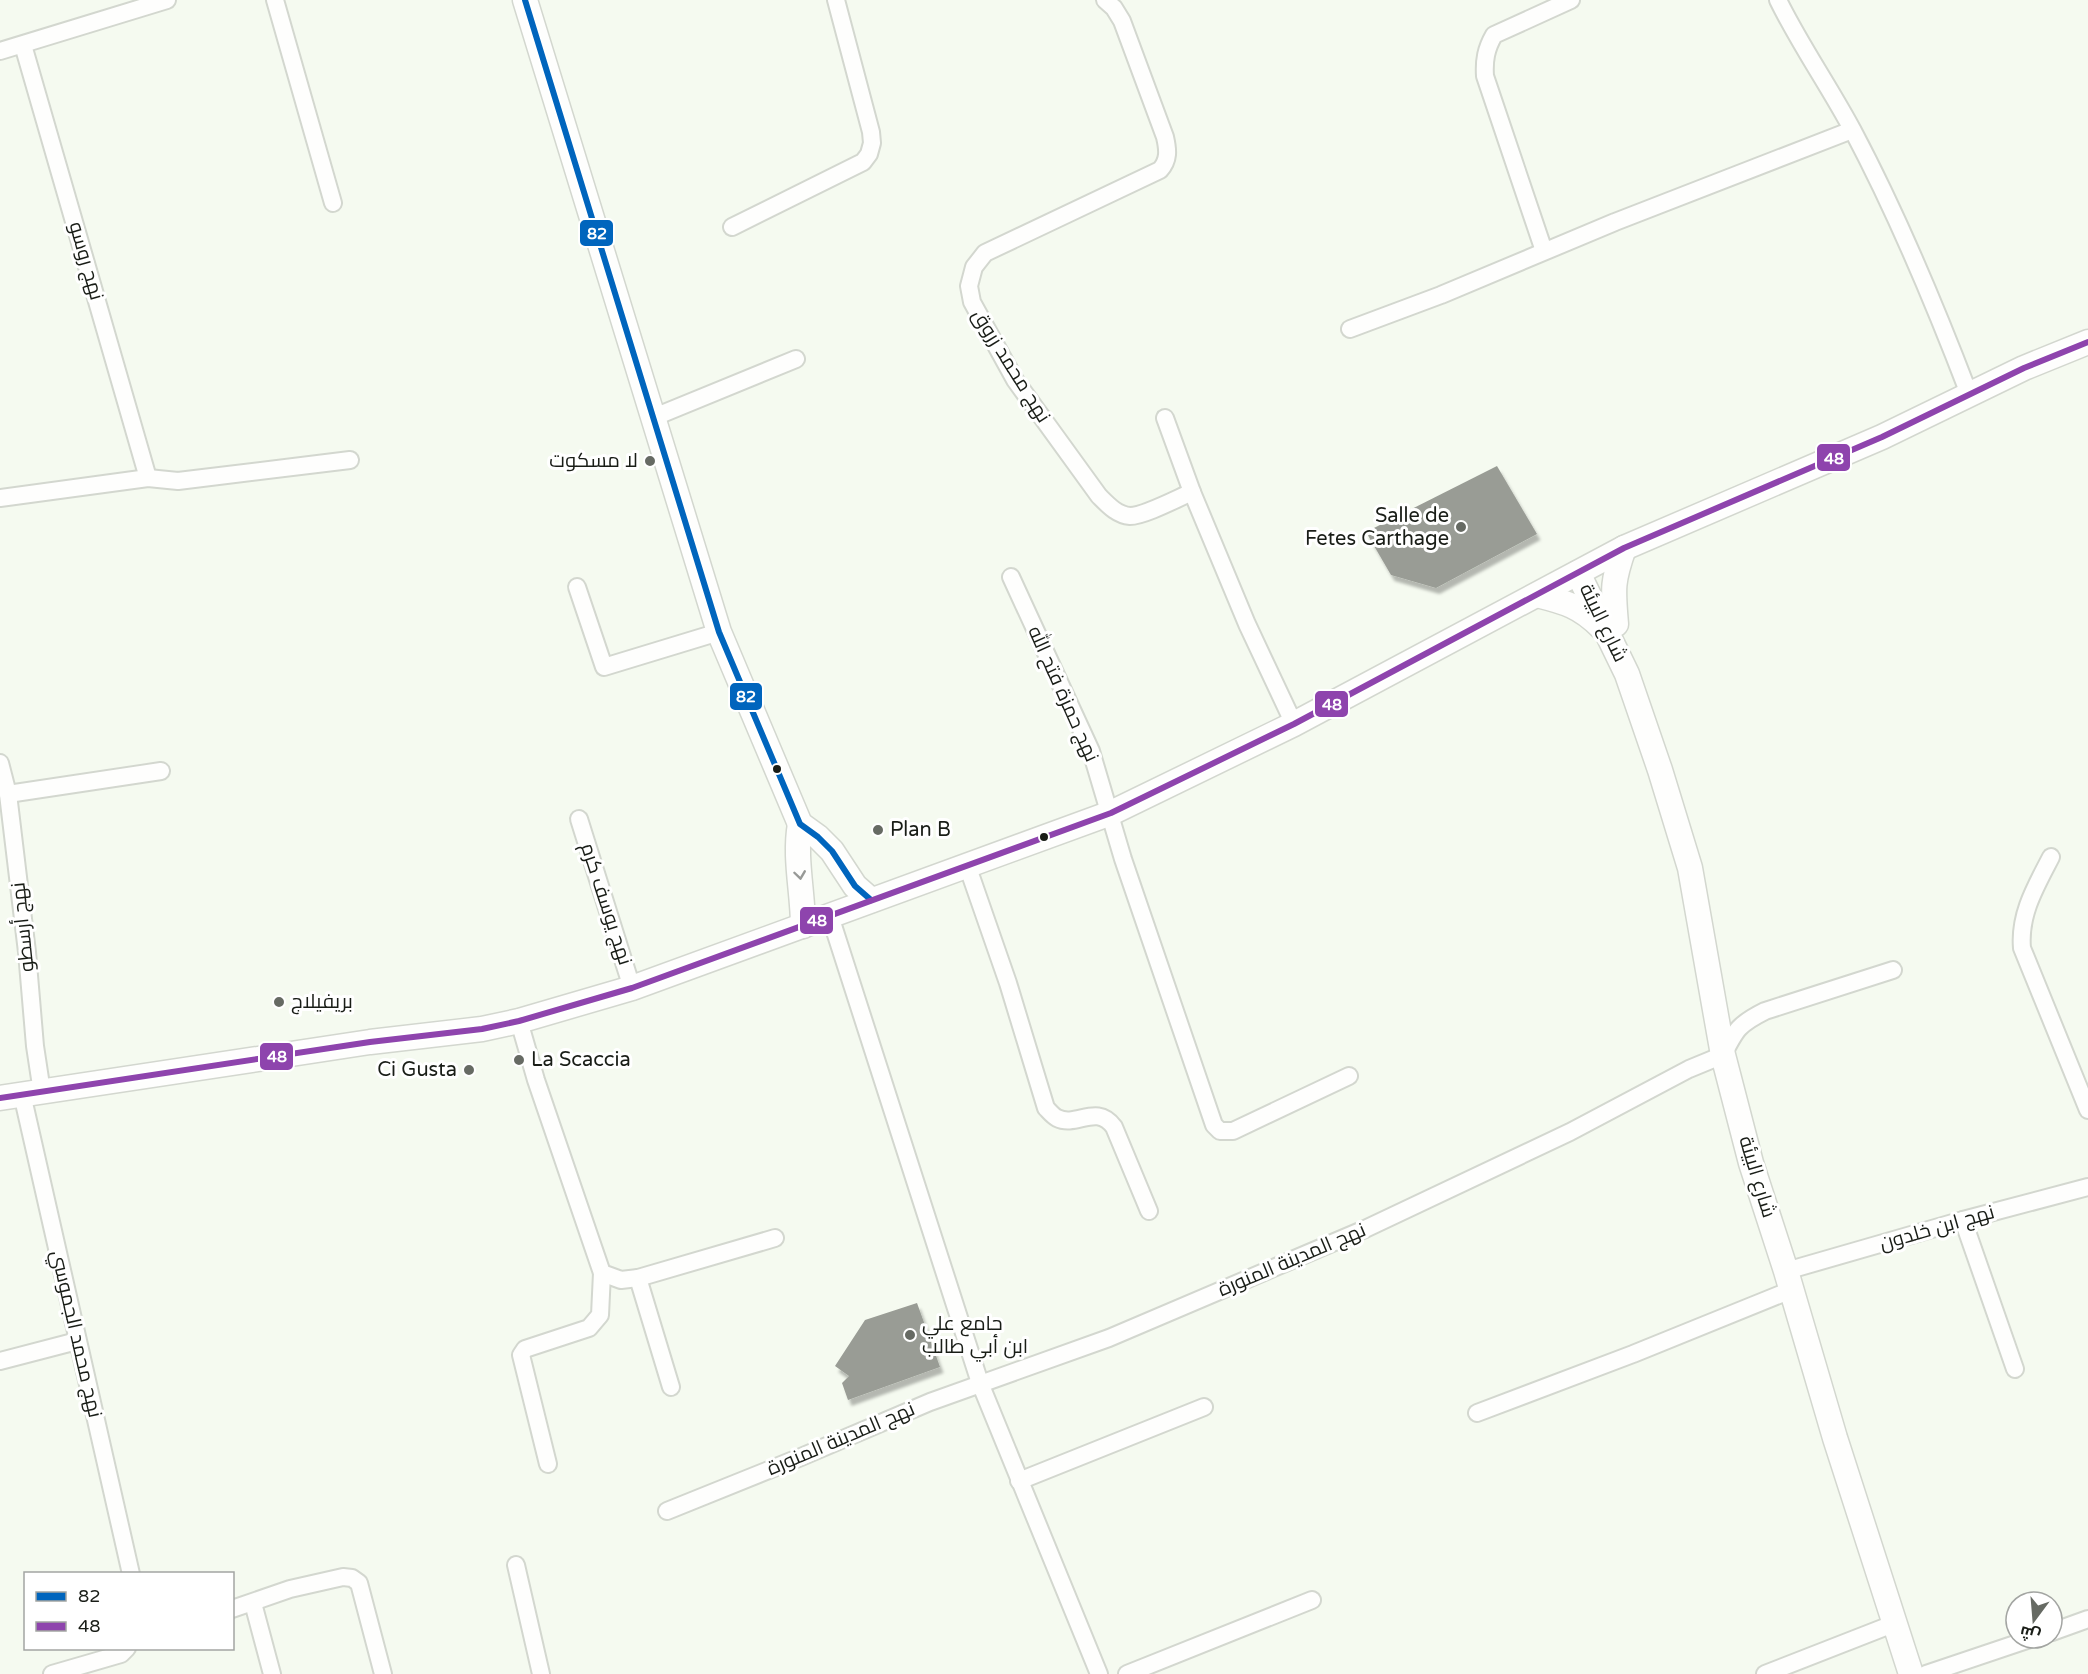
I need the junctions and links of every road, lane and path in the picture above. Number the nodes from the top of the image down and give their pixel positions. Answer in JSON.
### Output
{"nodes":[{"id":1,"x":168,"y":0,"type":"edge"},
{"id":2,"x":275,"y":0,"type":"edge"},
{"id":3,"x":525,"y":0,"type":"edge"},
{"id":4,"x":836,"y":0,"type":"edge"},
{"id":5,"x":1105,"y":0,"type":"edge"},
{"id":6,"x":1571,"y":0,"type":"edge"},
{"id":7,"x":1778,"y":0,"type":"edge"},
{"id":8,"x":23,"y":45,"type":"junction"},
{"id":9,"x":0,"y":51,"type":"edge"},
{"id":10,"x":1852,"y":130,"type":"junction"},
{"id":11,"x":333,"y":203,"type":"dead end"},
{"id":12,"x":732,"y":227,"type":"dead end"},
{"id":13,"x":1544,"y":251,"type":"junction"},
{"id":14,"x":1350,"y":329,"type":"dead end"},
{"id":15,"x":2088,"y":342,"type":"edge"},
{"id":16,"x":796,"y":359,"type":"dead end"},
{"id":17,"x":1969,"y":394,"type":"junction"},
{"id":18,"x":652,"y":418,"type":"junction"},
{"id":19,"x":1165,"y":418,"type":"dead end"},
{"id":20,"x":350,"y":460,"type":"dead end"},
{"id":21,"x":148,"y":478,"type":"junction"},
{"id":22,"x":1192,"y":492,"type":"junction"},
{"id":23,"x":0,"y":498,"type":"edge"},
{"id":24,"x":1624,"y":548,"type":"junction"},
{"id":25,"x":1585,"y":569,"type":"junction"},
{"id":26,"x":1011,"y":577,"type":"dead end"},
{"id":27,"x":577,"y":587,"type":"dead end"},
{"id":28,"x":1537,"y":596,"type":"junction"},
{"id":29,"x":1612,"y":629,"type":"junction"},
{"id":30,"x":719,"y":632,"type":"junction"},
{"id":31,"x":1294,"y":724,"type":"junction"},
{"id":32,"x":1,"y":771,"type":"edge"},
{"id":33,"x":160,"y":771,"type":"dead end"},
{"id":34,"x":8,"y":794,"type":"junction"},
{"id":35,"x":1111,"y":813,"type":"junction"},
{"id":36,"x":579,"y":819,"type":"dead end"},
{"id":37,"x":800,"y":824,"type":"junction"},
{"id":38,"x":2051,"y":857,"type":"dead end"},
{"id":39,"x":967,"y":865,"type":"junction"},
{"id":40,"x":871,"y":900,"type":"junction"},
{"id":41,"x":830,"y":916,"type":"junction"},
{"id":42,"x":803,"y":926,"type":"junction"},
{"id":43,"x":1893,"y":970,"type":"dead end"},
{"id":44,"x":632,"y":988,"type":"junction"},
{"id":45,"x":519,"y":1021,"type":"junction"},
{"id":46,"x":1723,"y":1055,"type":"junction"},
{"id":47,"x":1349,"y":1076,"type":"dead end"},
{"id":48,"x":21,"y":1095,"type":"edge"},
{"id":49,"x":2088,"y":1110,"type":"edge"},
{"id":50,"x":2088,"y":1188,"type":"edge"},
{"id":51,"x":1149,"y":1211,"type":"dead end"},
{"id":52,"x":1962,"y":1220,"type":"junction"},
{"id":53,"x":775,"y":1238,"type":"dead end"},
{"id":54,"x":602,"y":1273,"type":"junction"},
{"id":55,"x":638,"y":1278,"type":"junction"},
{"id":56,"x":1789,"y":1280,"type":"junction"},
{"id":57,"x":76,"y":1341,"type":"junction"},
{"id":58,"x":0,"y":1360,"type":"edge"},
{"id":59,"x":2014,"y":1369,"type":"dead end"},
{"id":60,"x":980,"y":1383,"type":"junction"},
{"id":61,"x":671,"y":1387,"type":"dead end"},
{"id":62,"x":1204,"y":1407,"type":"dead end"},
{"id":63,"x":1477,"y":1413,"type":"dead end"},
{"id":64,"x":548,"y":1464,"type":"dead end"},
{"id":65,"x":1019,"y":1480,"type":"junction"},
{"id":66,"x":667,"y":1511,"type":"dead end"},
{"id":67,"x":516,"y":1565,"type":"dead end"},
{"id":68,"x":131,"y":1572,"type":"edge"},
{"id":69,"x":1312,"y":1600,"type":"dead end"},
{"id":70,"x":253,"y":1603,"type":"junction"},
{"id":71,"x":234,"y":1608,"type":"edge"},
{"id":72,"x":2088,"y":1619,"type":"edge"},
{"id":73,"x":1893,"y":1624,"type":"junction"},
{"id":74,"x":2064,"y":1628,"type":"edge"},
{"id":75,"x":2004,"y":1648,"type":"edge"},
{"id":76,"x":125,"y":1650,"type":"edge"},
{"id":77,"x":52,"y":1674,"type":"edge"},
{"id":78,"x":272,"y":1674,"type":"edge"},
{"id":79,"x":383,"y":1674,"type":"edge"},
{"id":80,"x":542,"y":1674,"type":"edge"},
{"id":81,"x":1099,"y":1674,"type":"edge"},
{"id":82,"x":1127,"y":1674,"type":"edge"},
{"id":83,"x":1765,"y":1674,"type":"edge"},
{"id":84,"x":1911,"y":1674,"type":"edge"},
{"id":85,"x":1926,"y":1674,"type":"edge"}],
"edges":[{"from":1,"to":8,"type":"street"},
{"from":2,"to":11,"type":"street"},
{"from":3,"to":18,"type":"street"},
{"from":4,"to":12,"type":"street"},
{"from":5,"to":22,"type":"street","name":"نهج محمد زروق"},
{"from":6,"to":13,"type":"street"},
{"from":7,"to":10,"type":"street"},
{"from":8,"to":9,"type":"street"},
{"from":8,"to":21,"type":"street","name":"نهج روسو"},
{"from":10,"to":13,"type":"street"},
{"from":10,"to":17,"type":"street"},
{"from":13,"to":14,"type":"street"},
{"from":15,"to":17,"type":"street"},
{"from":16,"to":18,"type":"street"},
{"from":17,"to":24,"type":"street"},
{"from":18,"to":30,"type":"street"},
{"from":19,"to":22,"type":"street"},
{"from":20,"to":21,"type":"street"},
{"from":21,"to":23,"type":"street"},
{"from":22,"to":31,"type":"street"},
{"from":24,"to":25,"type":"street"},
{"from":24,"to":29,"type":"street"},
{"from":25,"to":28,"type":"street"},
{"from":25,"to":29,"type":"street","name":"شارع البيئة"},
{"from":26,"to":35,"type":"street","name":"نهج حمزة فتح الله"},
{"from":27,"to":30,"type":"street"},
{"from":28,"to":29,"type":"street"},
{"from":28,"to":31,"type":"street"},
{"from":29,"to":46,"type":"street","name":"شارع البيئة"},
{"from":30,"to":37,"type":"street"},
{"from":31,"to":35,"type":"street"},
{"from":32,"to":34,"type":"street","name":"نهج أرسطو"},
{"from":33,"to":34,"type":"street"},
{"from":34,"to":48,"type":"street","name":"نهج أرسطو"},
{"from":35,"to":39,"type":"street"},
{"from":35,"to":47,"type":"street","name":"نهج حمزة فتح الله"},
{"from":36,"to":44,"type":"street","name":"نهج يوسف كرم"},
{"from":37,"to":40,"type":"street"},
{"from":37,"to":42,"type":"street","one_way":true},
{"from":38,"to":49,"type":"street"},
{"from":39,"to":40,"type":"street"},
{"from":39,"to":51,"type":"street"},
{"from":40,"to":41,"type":"street"},
{"from":41,"to":42,"type":"street"},
{"from":41,"to":60,"type":"street"},
{"from":42,"to":44,"type":"street"},
{"from":43,"to":46,"type":"street"},
{"from":44,"to":45,"type":"street"},
{"from":45,"to":48,"type":"street"},
{"from":45,"to":54,"type":"street"},
{"from":46,"to":56,"type":"street","name":"شارع البيئة"},
{"from":46,"to":60,"type":"street","name":"نهج المدينة المنورة"},
{"from":48,"to":57,"type":"street","name":"نهج محمد الجموسي"},
{"from":50,"to":52,"type":"street","name":"نهج ابن خلدون"},
{"from":52,"to":56,"type":"street","name":"نهج ابن خلدون"},
{"from":52,"to":59,"type":"street"},
{"from":53,"to":55,"type":"street"},
{"from":54,"to":55,"type":"street"},
{"from":54,"to":64,"type":"street"},
{"from":55,"to":61,"type":"street"},
{"from":56,"to":63,"type":"street","name":"نهج ابن خلدون"},
{"from":56,"to":73,"type":"street","name":"شارع البيئة"},
{"from":57,"to":58,"type":"street"},
{"from":57,"to":68,"type":"street","name":"نهج محمد الجموسي"},
{"from":60,"to":65,"type":"street"},
{"from":60,"to":66,"type":"street","name":"نهج المدينة المنورة"},
{"from":62,"to":65,"type":"street"},
{"from":65,"to":81,"type":"street"},
{"from":67,"to":80,"type":"street"},
{"from":69,"to":82,"type":"street"},
{"from":70,"to":71,"type":"street"},
{"from":70,"to":78,"type":"street"},
{"from":70,"to":79,"type":"street"},
{"from":72,"to":74,"type":"street"},
{"from":73,"to":83,"type":"street"},
{"from":73,"to":84,"type":"street","name":"شارع البيئة"},
{"from":75,"to":85,"type":"street"},
{"from":76,"to":77,"type":"street"}]}
